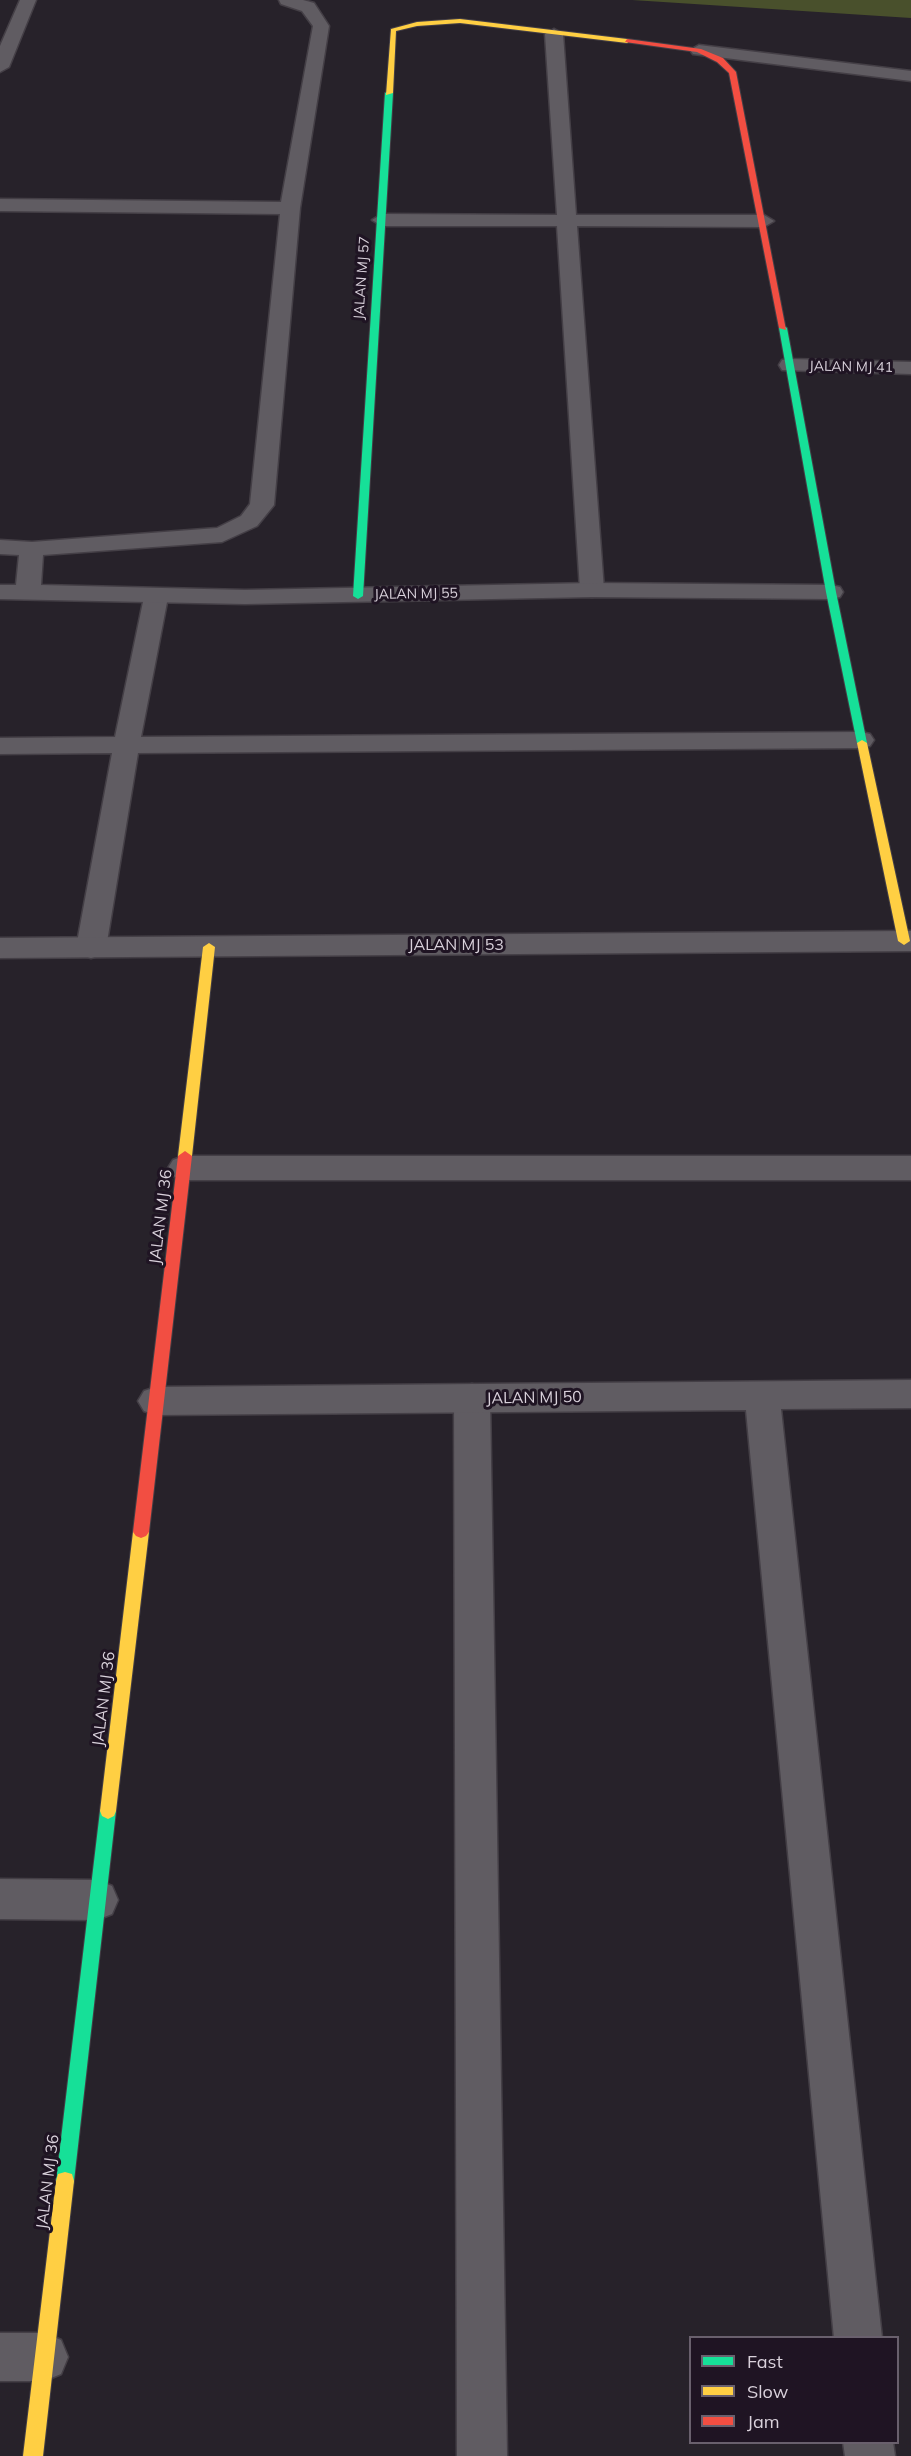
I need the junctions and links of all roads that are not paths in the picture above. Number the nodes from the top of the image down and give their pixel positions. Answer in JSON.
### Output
{"nodes":[{"id":1,"x":28,"y":0,"type":"edge"},
{"id":2,"x":288,"y":0,"type":"edge"},
{"id":3,"x":554,"y":34,"type":"junction"},
{"id":4,"x":699,"y":50,"type":"junction"},
{"id":5,"x":0,"y":67,"type":"edge"},
{"id":6,"x":911,"y":76,"type":"edge"},
{"id":7,"x":0,"y":205,"type":"edge"},
{"id":8,"x":290,"y":208,"type":"junction"},
{"id":9,"x":382,"y":220,"type":"junction"},
{"id":10,"x":566,"y":220,"type":"junction"},
{"id":11,"x":764,"y":221,"type":"junction"},
{"id":12,"x":790,"y":365,"type":"junction"},
{"id":13,"x":911,"y":368,"type":"edge"},
{"id":14,"x":0,"y":547,"type":"edge"},
{"id":15,"x":33,"y":549,"type":"junction"},
{"id":16,"x":592,"y":590,"type":"junction"},
{"id":17,"x":0,"y":592,"type":"edge"},
{"id":18,"x":28,"y":592,"type":"junction"},
{"id":19,"x":831,"y":592,"type":"junction"},
{"id":20,"x":358,"y":596,"type":"junction"},
{"id":21,"x":156,"y":597,"type":"junction"},
{"id":22,"x":861,"y":740,"type":"junction"},
{"id":23,"x":0,"y":746,"type":"edge"},
{"id":24,"x":126,"y":747,"type":"junction"},
{"id":25,"x":908,"y":941,"type":"edge"},
{"id":26,"x":209,"y":947,"type":"junction"},
{"id":27,"x":0,"y":948,"type":"edge"},
{"id":28,"x":91,"y":948,"type":"junction"},
{"id":29,"x":184,"y":1168,"type":"junction"},
{"id":30,"x":911,"y":1168,"type":"edge"},
{"id":31,"x":911,"y":1394,"type":"edge"},
{"id":32,"x":762,"y":1395,"type":"junction"},
{"id":33,"x":472,"y":1398,"type":"junction"},
{"id":34,"x":156,"y":1401,"type":"junction"},
{"id":35,"x":0,"y":1899,"type":"edge"},
{"id":36,"x":97,"y":1900,"type":"junction"},
{"id":37,"x":858,"y":2336,"type":"edge"},
{"id":38,"x":22,"y":2357,"type":"edge"},
{"id":39,"x":33,"y":2456,"type":"edge"},
{"id":40,"x":482,"y":2456,"type":"edge"}],
"edges":[{"from":1,"to":5,"type":"street"},
{"from":2,"to":8,"type":"street"},
{"from":3,"to":4,"type":"street"},
{"from":3,"to":9,"type":"street","name":"JALAN MJ 57"},
{"from":3,"to":10,"type":"street"},
{"from":4,"to":6,"type":"street"},
{"from":4,"to":11,"type":"street"},
{"from":7,"to":8,"type":"street"},
{"from":8,"to":15,"type":"street"},
{"from":9,"to":10,"type":"street"},
{"from":9,"to":20,"type":"street","name":"JALAN MJ 57"},
{"from":10,"to":11,"type":"street"},
{"from":10,"to":16,"type":"street"},
{"from":11,"to":12,"type":"street"},
{"from":12,"to":13,"type":"street","name":"JALAN MJ 41"},
{"from":12,"to":19,"type":"street"},
{"from":14,"to":15,"type":"street"},
{"from":15,"to":18,"type":"street"},
{"from":16,"to":19,"type":"street","name":"JALAN MJ 55"},
{"from":16,"to":20,"type":"street","name":"JALAN MJ 55"},
{"from":17,"to":18,"type":"street","name":"JALAN MJ 55"},
{"from":18,"to":21,"type":"street","name":"JALAN MJ 55"},
{"from":19,"to":22,"type":"street"},
{"from":20,"to":21,"type":"street","name":"JALAN MJ 55"},
{"from":21,"to":24,"type":"street"},
{"from":22,"to":24,"type":"street"},
{"from":22,"to":25,"type":"street"},
{"from":23,"to":24,"type":"street"},
{"from":24,"to":28,"type":"street"},
{"from":25,"to":26,"type":"street","name":"JALAN MJ 53"},
{"from":26,"to":28,"type":"street","name":"JALAN MJ 53"},
{"from":26,"to":29,"type":"street","name":"JALAN MJ 36"},
{"from":27,"to":28,"type":"street","name":"JALAN MJ 53"},
{"from":29,"to":30,"type":"street"},
{"from":29,"to":34,"type":"street","name":"JALAN MJ 36"},
{"from":31,"to":32,"type":"street","name":"JALAN MJ 50"},
{"from":32,"to":33,"type":"street","name":"JALAN MJ 50"},
{"from":32,"to":37,"type":"street"},
{"from":33,"to":34,"type":"street","name":"JALAN MJ 50"},
{"from":33,"to":40,"type":"street"},
{"from":34,"to":36,"type":"street","name":"JALAN MJ 36"},
{"from":35,"to":36,"type":"street"},
{"from":36,"to":38,"type":"street","name":"JALAN MJ 36"},
{"from":38,"to":39,"type":"street","name":"JALAN MJ 36"}]}
